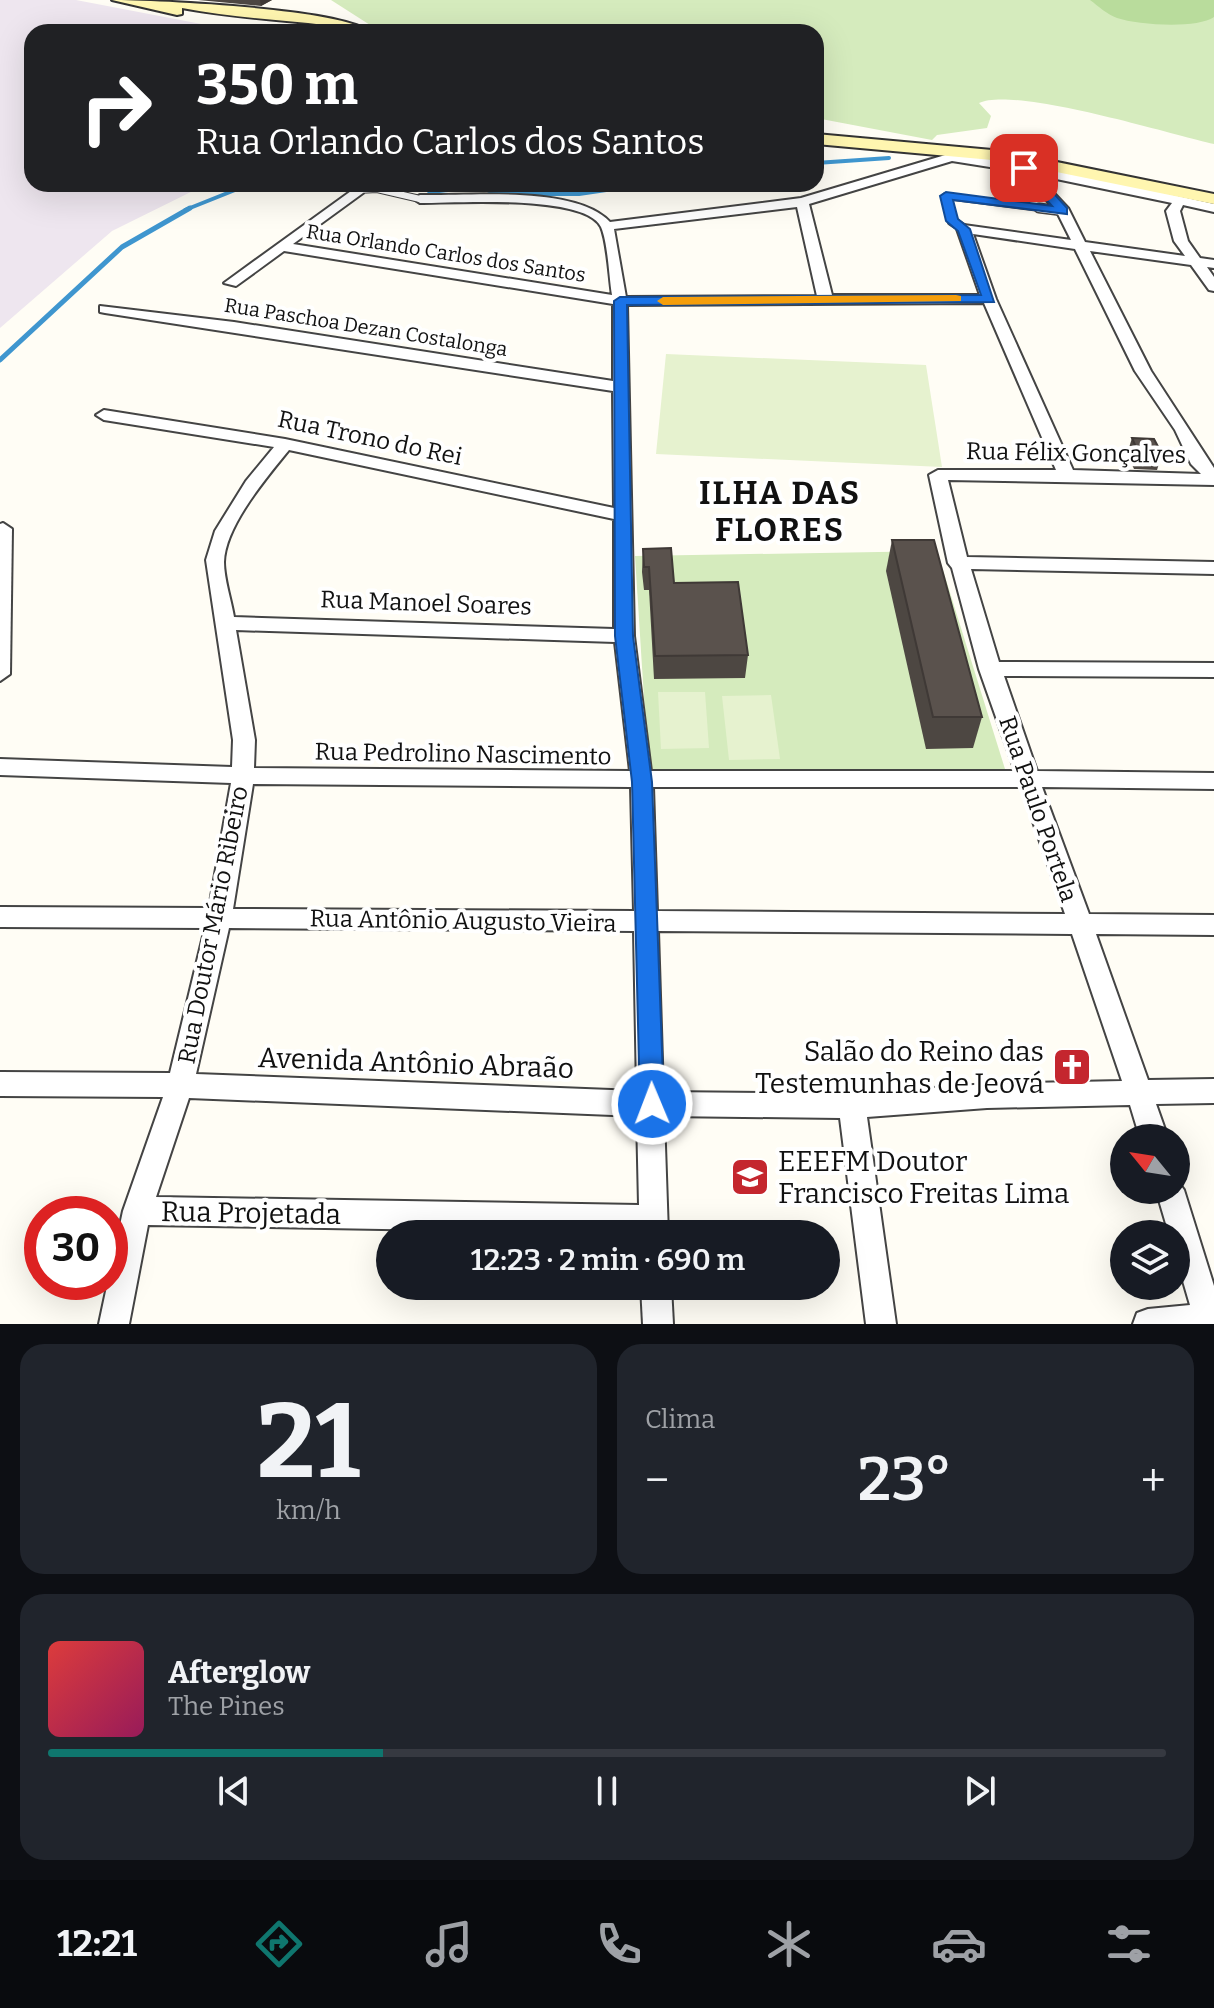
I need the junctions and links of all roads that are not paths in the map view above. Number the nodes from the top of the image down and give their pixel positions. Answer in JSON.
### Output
{"nodes":[{"id":1,"x":119,"y":0,"type":"edge"},
{"id":2,"x":161,"y":0,"type":"edge"},
{"id":3,"x":237,"y":24,"type":"edge"},
{"id":4,"x":332,"y":24,"type":"edge"},
{"id":5,"x":824,"y":128,"type":"edge"},
{"id":6,"x":824,"y":140,"type":"edge"},
{"id":7,"x":973,"y":152,"type":"junction"},
{"id":8,"x":1024,"y":168,"type":"junction"},
{"id":9,"x":355,"y":192,"type":"edge"},
{"id":10,"x":390,"y":192,"type":"edge"},
{"id":11,"x":420,"y":199,"type":"joint"},
{"id":12,"x":1181,"y":199,"type":"junction"},
{"id":13,"x":1214,"y":199,"type":"edge"},
{"id":14,"x":802,"y":202,"type":"junction"},
{"id":15,"x":1214,"y":208,"type":"edge"},
{"id":16,"x":1063,"y":211,"type":"junction"},
{"id":17,"x":607,"y":226,"type":"junction"},
{"id":18,"x":964,"y":229,"type":"junction"},
{"id":19,"x":280,"y":246,"type":"junction"},
{"id":20,"x":1082,"y":246,"type":"junction"},
{"id":21,"x":1198,"y":263,"type":"junction"},
{"id":22,"x":1214,"y":264,"type":"edge"},
{"id":23,"x":231,"y":283,"type":"dead end"},
{"id":24,"x":1214,"y":287,"type":"edge"},
{"id":25,"x":989,"y":299,"type":"junction"},
{"id":26,"x":620,"y":301,"type":"junction"},
{"id":27,"x":826,"y":301,"type":"junction"},
{"id":28,"x":105,"y":309,"type":"dead end"},
{"id":29,"x":621,"y":387,"type":"junction"},
{"id":30,"x":104,"y":415,"type":"dead end"},
{"id":31,"x":285,"y":444,"type":"junction"},
{"id":32,"x":938,"y":475,"type":"joint"},
{"id":33,"x":1067,"y":475,"type":"junction"},
{"id":34,"x":1214,"y":478,"type":"edge"},
{"id":35,"x":625,"y":516,"type":"junction"},
{"id":36,"x":3,"y":529,"type":"dead end"},
{"id":37,"x":957,"y":563,"type":"junction"},
{"id":38,"x":1214,"y":568,"type":"edge"},
{"id":39,"x":226,"y":623,"type":"junction"},
{"id":40,"x":624,"y":636,"type":"junction"},
{"id":41,"x":989,"y":669,"type":"junction"},
{"id":42,"x":1214,"y":670,"type":"edge"},
{"id":43,"x":0,"y":674,"type":"edge"},
{"id":44,"x":0,"y":767,"type":"edge"},
{"id":45,"x":243,"y":777,"type":"junction"},
{"id":46,"x":1026,"y":778,"type":"junction"},
{"id":47,"x":1214,"y":781,"type":"edge"},
{"id":48,"x":642,"y":782,"type":"junction"},
{"id":49,"x":220,"y":916,"type":"junction"},
{"id":50,"x":0,"y":917,"type":"edge"},
{"id":51,"x":1077,"y":921,"type":"junction"},
{"id":52,"x":648,"y":924,"type":"junction"},
{"id":53,"x":1214,"y":925,"type":"edge"},
{"id":54,"x":0,"y":1084,"type":"edge"},
{"id":55,"x":180,"y":1087,"type":"junction"},
{"id":56,"x":1139,"y":1090,"type":"junction"},
{"id":57,"x":1214,"y":1091,"type":"edge"},
{"id":58,"x":652,"y":1104,"type":"junction"},
{"id":59,"x":852,"y":1106,"type":"junction"},
{"id":60,"x":1150,"y":1124,"type":"edge"},
{"id":61,"x":1174,"y":1204,"type":"edge"},
{"id":62,"x":137,"y":1211,"type":"junction"},
{"id":63,"x":428,"y":1220,"type":"edge"},
{"id":64,"x":654,"y":1220,"type":"edge"},
{"id":65,"x":657,"y":1300,"type":"edge"},
{"id":66,"x":1211,"y":1320,"type":"edge"},
{"id":67,"x":114,"y":1324,"type":"edge"},
{"id":68,"x":658,"y":1324,"type":"edge"},
{"id":69,"x":881,"y":1324,"type":"edge"},
{"id":70,"x":1148,"y":1324,"type":"edge"}],
"edges":[{"from":1,"to":3,"type":"main road"},
{"from":2,"to":4,"type":"main road"},
{"from":5,"to":7,"type":"main road"},
{"from":6,"to":7,"type":"main road"},
{"from":7,"to":13,"type":"main road"},
{"from":8,"to":12,"type":"street"},
{"from":8,"to":14,"type":"street"},
{"from":8,"to":16,"type":"street"},
{"from":9,"to":19,"type":"street","name":"Rua Orlando Carlos dos Santos"},
{"from":10,"to":11,"type":"lane"},
{"from":11,"to":17,"type":"street"},
{"from":12,"to":15,"type":"street"},
{"from":12,"to":21,"type":"street"},
{"from":14,"to":17,"type":"street"},
{"from":14,"to":27,"type":"street"},
{"from":16,"to":18,"type":"lane"},
{"from":16,"to":20,"type":"street"},
{"from":17,"to":26,"type":"street"},
{"from":18,"to":20,"type":"street"},
{"from":18,"to":25,"type":"street"},
{"from":19,"to":23,"type":"street","name":"Rua Orlando Carlos dos Santos"},
{"from":19,"to":26,"type":"street","name":"Rua Orlando Carlos dos Santos"},
{"from":20,"to":21,"type":"street"},
{"from":20,"to":34,"type":"street"},
{"from":21,"to":22,"type":"street"},
{"from":21,"to":24,"type":"street"},
{"from":25,"to":27,"type":"street","name":"Rua Orlando Carlos dos Santos"},
{"from":25,"to":33,"type":"street"},
{"from":26,"to":27,"type":"street","name":"Rua Orlando Carlos dos Santos"},
{"from":26,"to":29,"type":"street"},
{"from":28,"to":29,"type":"street","name":"Rua Paschoa Dezan Costalonga"},
{"from":29,"to":35,"type":"street"},
{"from":30,"to":31,"type":"street","name":"Rua Trono do Rei"},
{"from":31,"to":35,"type":"street","name":"Rua Trono do Rei"},
{"from":31,"to":39,"type":"street","name":"Rua Doutor Mário Ribeiro"},
{"from":32,"to":33,"type":"street","name":"Rua Félix Gonçalves"},
{"from":32,"to":37,"type":"street","name":"Rua Paulo Portela"},
{"from":33,"to":34,"type":"street","name":"Rua Félix Gonçalves"},
{"from":35,"to":40,"type":"street"},
{"from":36,"to":43,"type":"street"},
{"from":37,"to":38,"type":"street"},
{"from":37,"to":41,"type":"street","name":"Rua Paulo Portela"},
{"from":39,"to":40,"type":"street","name":"Rua Manoel Soares"},
{"from":39,"to":45,"type":"street","name":"Rua Doutor Mário Ribeiro"},
{"from":40,"to":48,"type":"street"},
{"from":41,"to":42,"type":"street"},
{"from":41,"to":46,"type":"street","name":"Rua Paulo Portela"},
{"from":44,"to":45,"type":"street","name":"Rua Pedrolino Nascimento"},
{"from":45,"to":48,"type":"street","name":"Rua Pedrolino Nascimento"},
{"from":45,"to":49,"type":"street","name":"Rua Doutor Mário Ribeiro"},
{"from":46,"to":47,"type":"street","name":"Rua Pedrolino Nascimento"},
{"from":46,"to":48,"type":"street","name":"Rua Pedrolino Nascimento"},
{"from":46,"to":51,"type":"street","name":"Rua Paulo Portela"},
{"from":48,"to":52,"type":"street"},
{"from":49,"to":50,"type":"street","name":"Rua Antônio Augusto Vieira"},
{"from":49,"to":52,"type":"street","name":"Rua Antônio Augusto Vieira"},
{"from":49,"to":55,"type":"street","name":"Rua Doutor Mário Ribeiro"},
{"from":51,"to":52,"type":"street","name":"Rua Antônio Augusto Vieira"},
{"from":51,"to":53,"type":"street","name":"Rua Antônio Augusto Vieira"},
{"from":51,"to":56,"type":"street","name":"Rua Paulo Portela"},
{"from":52,"to":58,"type":"street"},
{"from":54,"to":55,"type":"street","name":"Avenida Antônio Abraão"},
{"from":55,"to":58,"type":"street","name":"Avenida Antônio Abraão"},
{"from":55,"to":62,"type":"street","name":"Rua Doutor Mário Ribeiro"},
{"from":56,"to":57,"type":"street","name":"Avenida Antônio Abraão"},
{"from":56,"to":59,"type":"street","name":"Avenida Antônio Abraão"},
{"from":56,"to":60,"type":"street","name":"Rua Paulo Portela"},
{"from":58,"to":59,"type":"street","name":"Avenida Antônio Abraão"},
{"from":58,"to":64,"type":"street"},
{"from":59,"to":69,"type":"street"},
{"from":61,"to":66,"type":"street"},
{"from":62,"to":63,"type":"street","name":"Rua Projetada"},
{"from":62,"to":67,"type":"street","name":"Rua Doutor Mário Ribeiro"},
{"from":65,"to":68,"type":"street"},
{"from":66,"to":70,"type":"street"}]}
